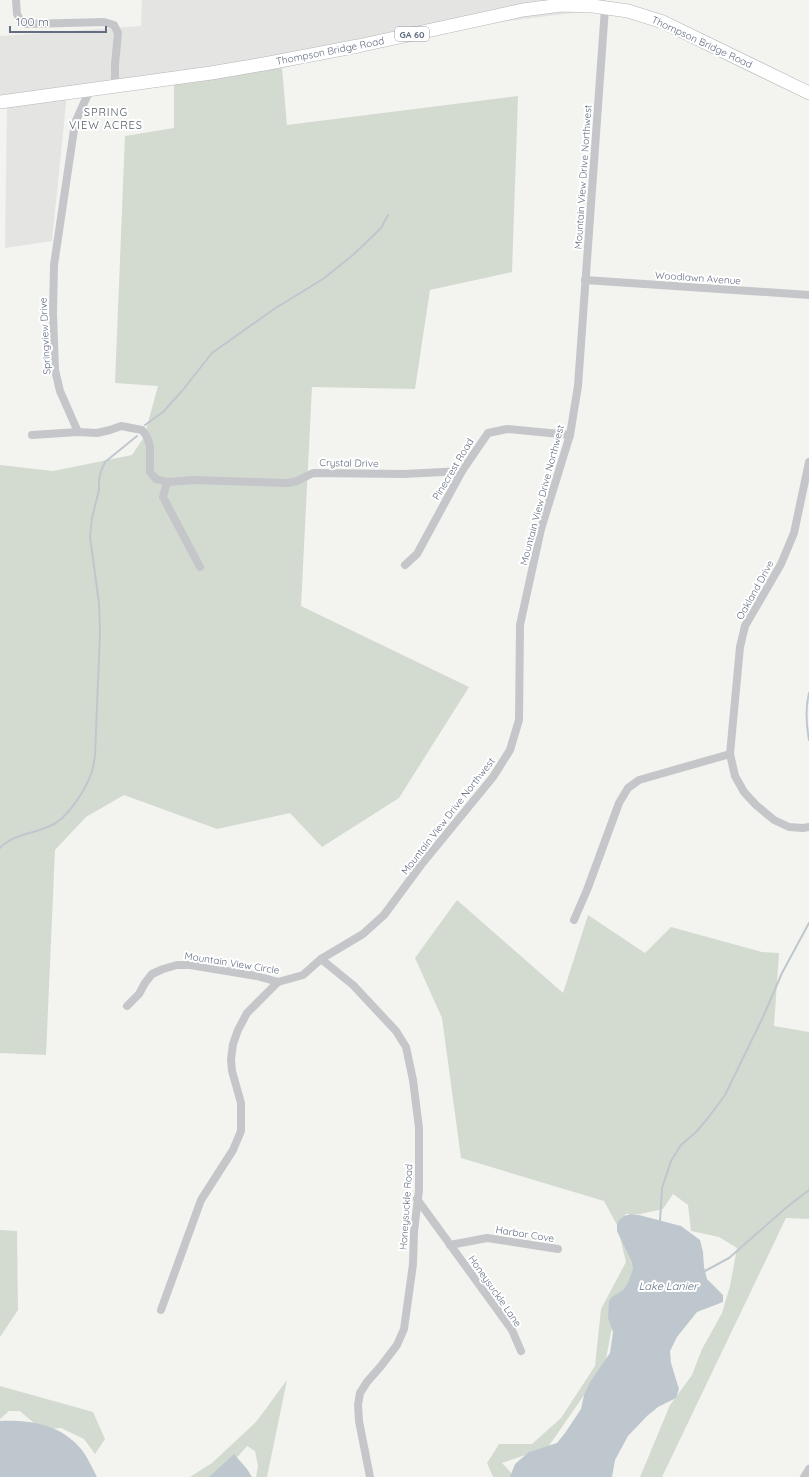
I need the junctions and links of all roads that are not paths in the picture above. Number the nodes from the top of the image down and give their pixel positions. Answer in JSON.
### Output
{"nodes":[{"id":1,"x":16,"y":0,"type":"edge"},
{"id":2,"x":605,"y":8,"type":"junction"},
{"id":3,"x":115,"y":86,"type":"junction"},
{"id":4,"x":94,"y":89,"type":"junction"},
{"id":5,"x":809,"y":93,"type":"edge"},
{"id":6,"x":0,"y":102,"type":"edge"},
{"id":7,"x":585,"y":280,"type":"junction"},
{"id":8,"x":809,"y":295,"type":"edge"},
{"id":9,"x":78,"y":432,"type":"junction"},
{"id":10,"x":570,"y":435,"type":"junction"},
{"id":11,"x":32,"y":436,"type":"dead end"},
{"id":12,"x":809,"y":462,"type":"edge"},
{"id":13,"x":462,"y":471,"type":"junction"},
{"id":14,"x":167,"y":482,"type":"junction"},
{"id":15,"x":405,"y":565,"type":"dead end"},
{"id":16,"x":200,"y":567,"type":"dead end"},
{"id":17,"x":730,"y":754,"type":"junction"},
{"id":18,"x":809,"y":827,"type":"edge"},
{"id":19,"x":574,"y":920,"type":"dead end"},
{"id":20,"x":321,"y":959,"type":"junction"},
{"id":21,"x":278,"y":982,"type":"junction"},
{"id":22,"x":127,"y":1006,"type":"dead end"},
{"id":23,"x":418,"y":1199,"type":"junction"},
{"id":24,"x":450,"y":1245,"type":"junction"},
{"id":25,"x":558,"y":1249,"type":"dead end"},
{"id":26,"x":161,"y":1310,"type":"dead end"},
{"id":27,"x":521,"y":1351,"type":"dead end"},
{"id":28,"x":809,"y":1469,"type":"edge"},
{"id":29,"x":370,"y":1477,"type":"edge"},
{"id":30,"x":804,"y":1477,"type":"edge"}],
"edges":[{"from":1,"to":3,"type":"street"},
{"from":2,"to":3,"type":"highway","name":"Thompson Bridge Road","number":"GA 60"},
{"from":2,"to":5,"type":"highway","name":"Thompson Bridge Road","number":"GA 60"},
{"from":2,"to":7,"type":"street","name":"Mountain View Drive Northwest"},
{"from":3,"to":4,"type":"highway","name":"Thompson Bridge Road","number":"GA 60"},
{"from":4,"to":6,"type":"highway","name":"Thompson Bridge Road","number":"GA 60"},
{"from":4,"to":9,"type":"street","name":"Springview Drive"},
{"from":7,"to":8,"type":"street","name":"Woodlawn Avenue"},
{"from":7,"to":10,"type":"street","name":"Mountain View Drive Northwest"},
{"from":9,"to":11,"type":"street"},
{"from":9,"to":14,"type":"street"},
{"from":10,"to":13,"type":"street","name":"Pinecrest Road"},
{"from":10,"to":20,"type":"street","name":"Mountain View Drive Northwest"},
{"from":12,"to":17,"type":"street","name":"Oakland Drive"},
{"from":13,"to":14,"type":"street","name":"Crystal Drive"},
{"from":13,"to":15,"type":"street","name":"Pinecrest Road"},
{"from":14,"to":16,"type":"street"},
{"from":17,"to":18,"type":"street","name":"Oakland Drive"},
{"from":17,"to":19,"type":"street"},
{"from":20,"to":21,"type":"street","name":"Mountain View Circle"},
{"from":20,"to":23,"type":"street","name":"Honeysuckle Road"},
{"from":21,"to":22,"type":"street","name":"Mountain View Circle"},
{"from":21,"to":26,"type":"street"},
{"from":23,"to":24,"type":"street"},
{"from":23,"to":29,"type":"street","name":"Honeysuckle Road"},
{"from":24,"to":25,"type":"street","name":"Harbor Cove"},
{"from":24,"to":27,"type":"street","name":"Honeysuckle Lane"},
{"from":28,"to":30,"type":"street"}]}
